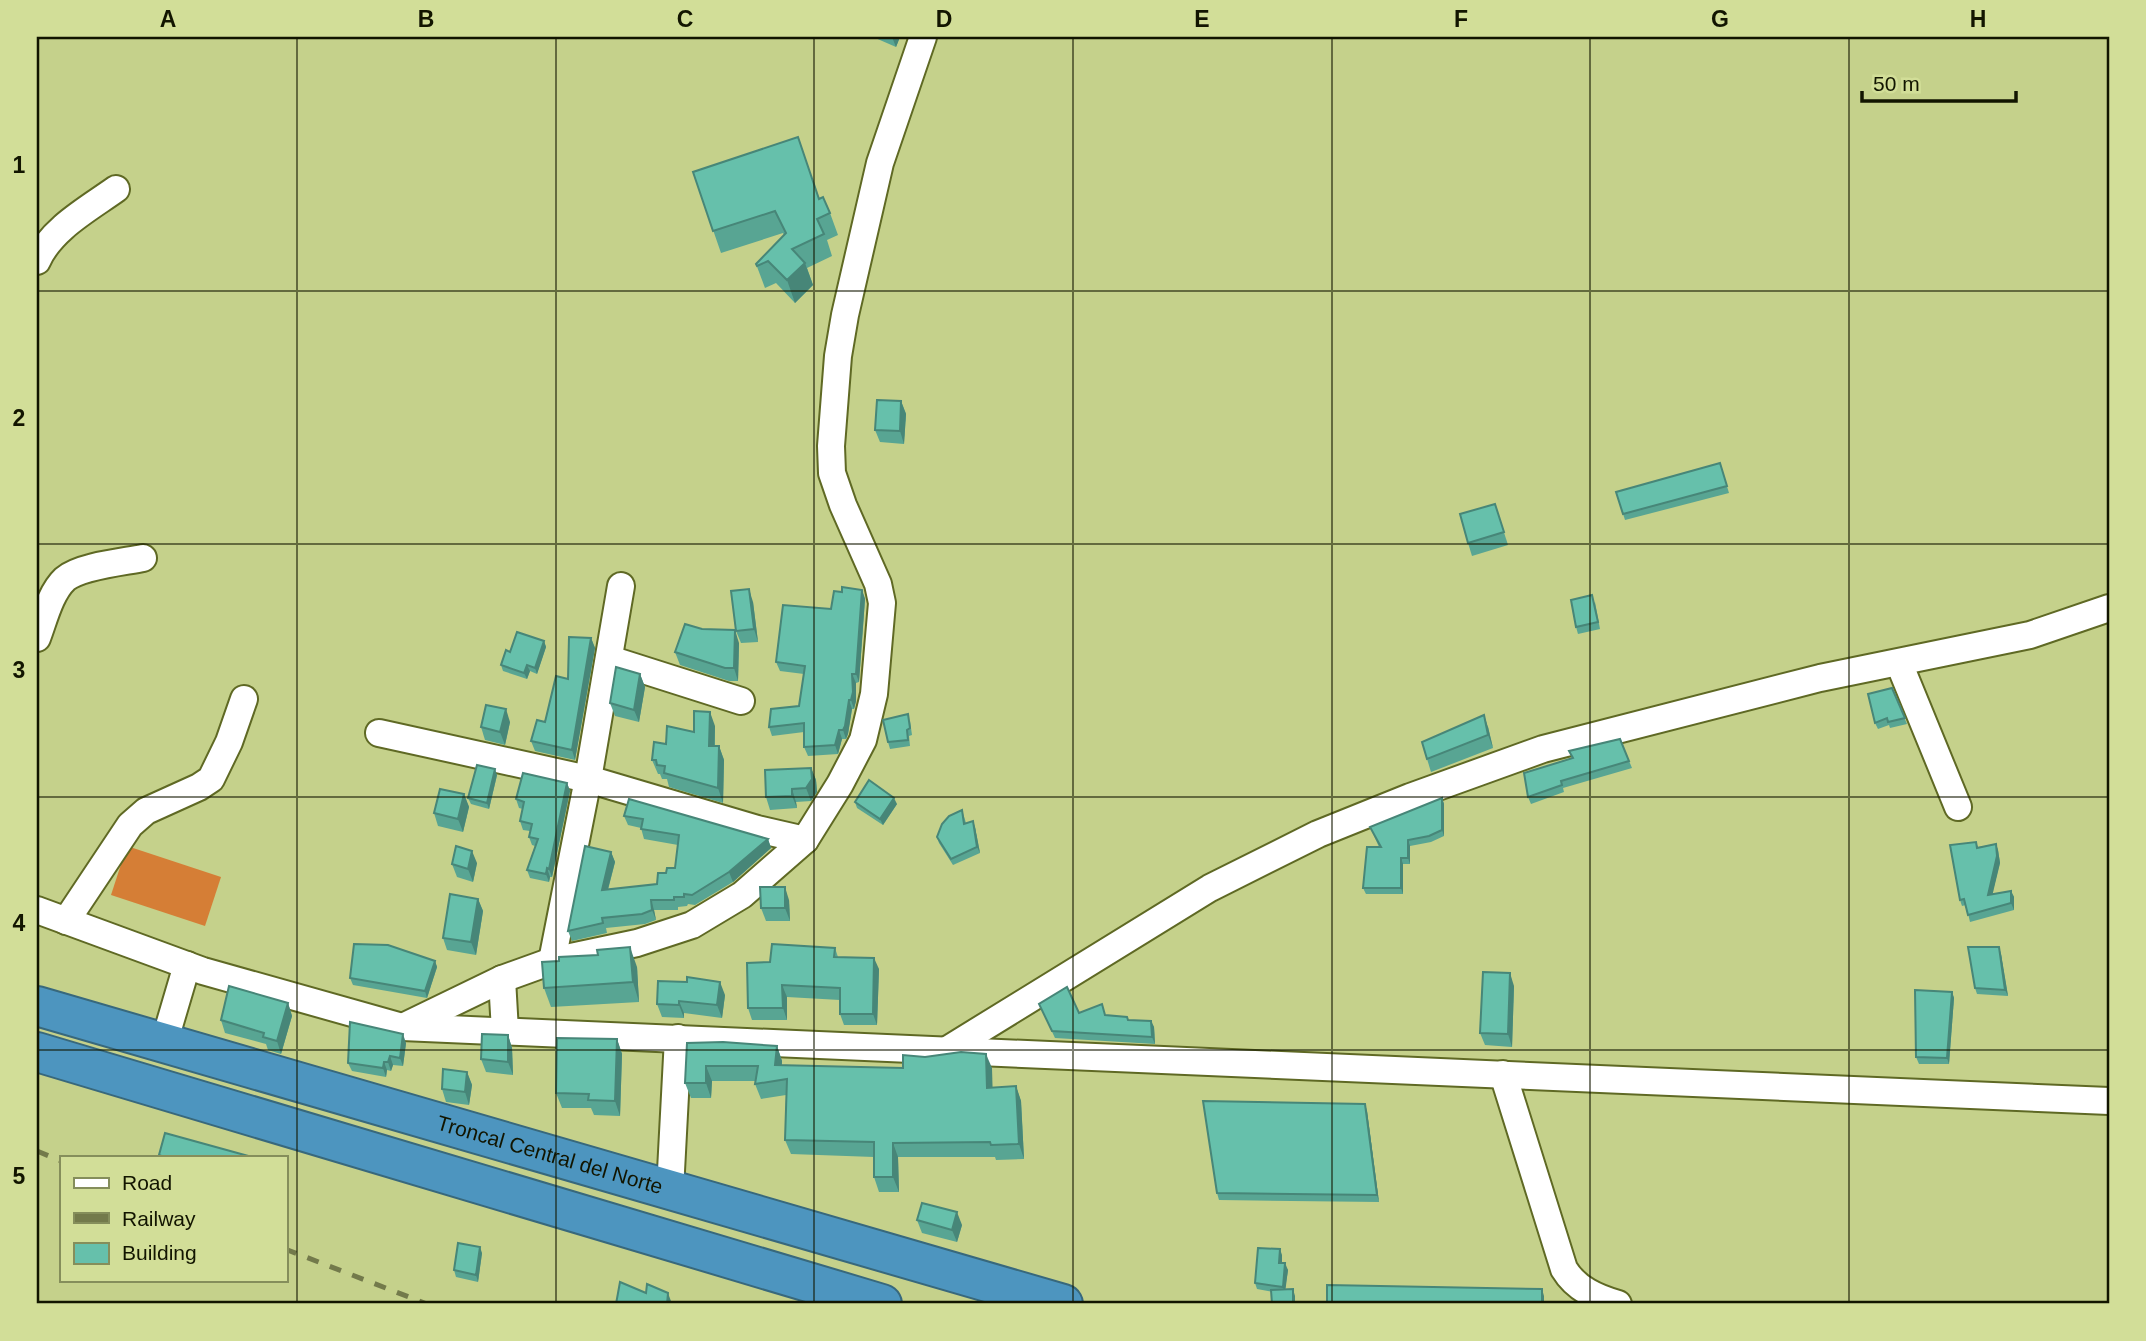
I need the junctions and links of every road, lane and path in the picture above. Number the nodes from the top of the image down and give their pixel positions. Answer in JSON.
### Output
{"nodes":[{"id":1,"x":923,"y":37,"type":"edge"},
{"id":2,"x":116,"y":189,"type":"dead end"},
{"id":3,"x":37,"y":261,"type":"edge"},
{"id":4,"x":143,"y":558,"type":"dead end"},
{"id":5,"x":621,"y":586,"type":"dead end"},
{"id":6,"x":2109,"y":608,"type":"edge"},
{"id":7,"x":37,"y":638,"type":"edge"},
{"id":8,"x":609,"y":659,"type":"junction"},
{"id":9,"x":1899,"y":663,"type":"junction"},
{"id":10,"x":244,"y":699,"type":"dead end"},
{"id":11,"x":741,"y":701,"type":"dead end"},
{"id":12,"x":379,"y":733,"type":"dead end"},
{"id":13,"x":588,"y":779,"type":"junction"},
{"id":14,"x":1958,"y":807,"type":"dead end"},
{"id":15,"x":805,"y":840,"type":"junction"},
{"id":16,"x":37,"y":910,"type":"edge"},
{"id":17,"x":66,"y":921,"type":"junction"},
{"id":18,"x":552,"y":961,"type":"junction"},
{"id":19,"x":187,"y":965,"type":"junction"},
{"id":20,"x":502,"y":979,"type":"junction"},
{"id":21,"x":37,"y":1006,"type":"edge"},
{"id":22,"x":402,"y":1027,"type":"junction"},
{"id":23,"x":505,"y":1031,"type":"junction"},
{"id":24,"x":678,"y":1038,"type":"junction"},
{"id":25,"x":164,"y":1043,"type":"junction"},
{"id":26,"x":947,"y":1050,"type":"junction"},
{"id":27,"x":37,"y":1052,"type":"edge"},
{"id":28,"x":1503,"y":1074,"type":"junction"},
{"id":29,"x":2109,"y":1101,"type":"edge"},
{"id":30,"x":670,"y":1190,"type":"junction"},
{"id":31,"x":882,"y":1304,"type":"edge"},
{"id":32,"x":1063,"y":1304,"type":"edge"},
{"id":33,"x":1618,"y":1304,"type":"edge"}],
"edges":[{"from":1,"to":15,"type":"street"},
{"from":2,"to":3,"type":"street"},
{"from":4,"to":7,"type":"street"},
{"from":5,"to":8,"type":"street"},
{"from":6,"to":9,"type":"street"},
{"from":8,"to":11,"type":"street"},
{"from":8,"to":13,"type":"street"},
{"from":9,"to":14,"type":"street"},
{"from":9,"to":26,"type":"street"},
{"from":10,"to":17,"type":"street"},
{"from":12,"to":13,"type":"street"},
{"from":13,"to":15,"type":"street"},
{"from":13,"to":18,"type":"street"},
{"from":15,"to":18,"type":"street"},
{"from":16,"to":17,"type":"street"},
{"from":17,"to":19,"type":"street"},
{"from":18,"to":20,"type":"street"},
{"from":19,"to":22,"type":"street"},
{"from":19,"to":25,"type":"street"},
{"from":20,"to":22,"type":"street"},
{"from":20,"to":23,"type":"street"},
{"from":21,"to":25,"type":"highway","name":"Troncal Central del Norte"},
{"from":22,"to":23,"type":"street"},
{"from":23,"to":24,"type":"street"},
{"from":24,"to":26,"type":"street"},
{"from":24,"to":30,"type":"street"},
{"from":25,"to":30,"type":"highway","name":"Troncal Central del Norte"},
{"from":26,"to":28,"type":"street"},
{"from":27,"to":31,"type":"highway"},
{"from":28,"to":29,"type":"street"},
{"from":28,"to":33,"type":"street"},
{"from":30,"to":32,"type":"highway","name":"Troncal Central del Norte"}]}
